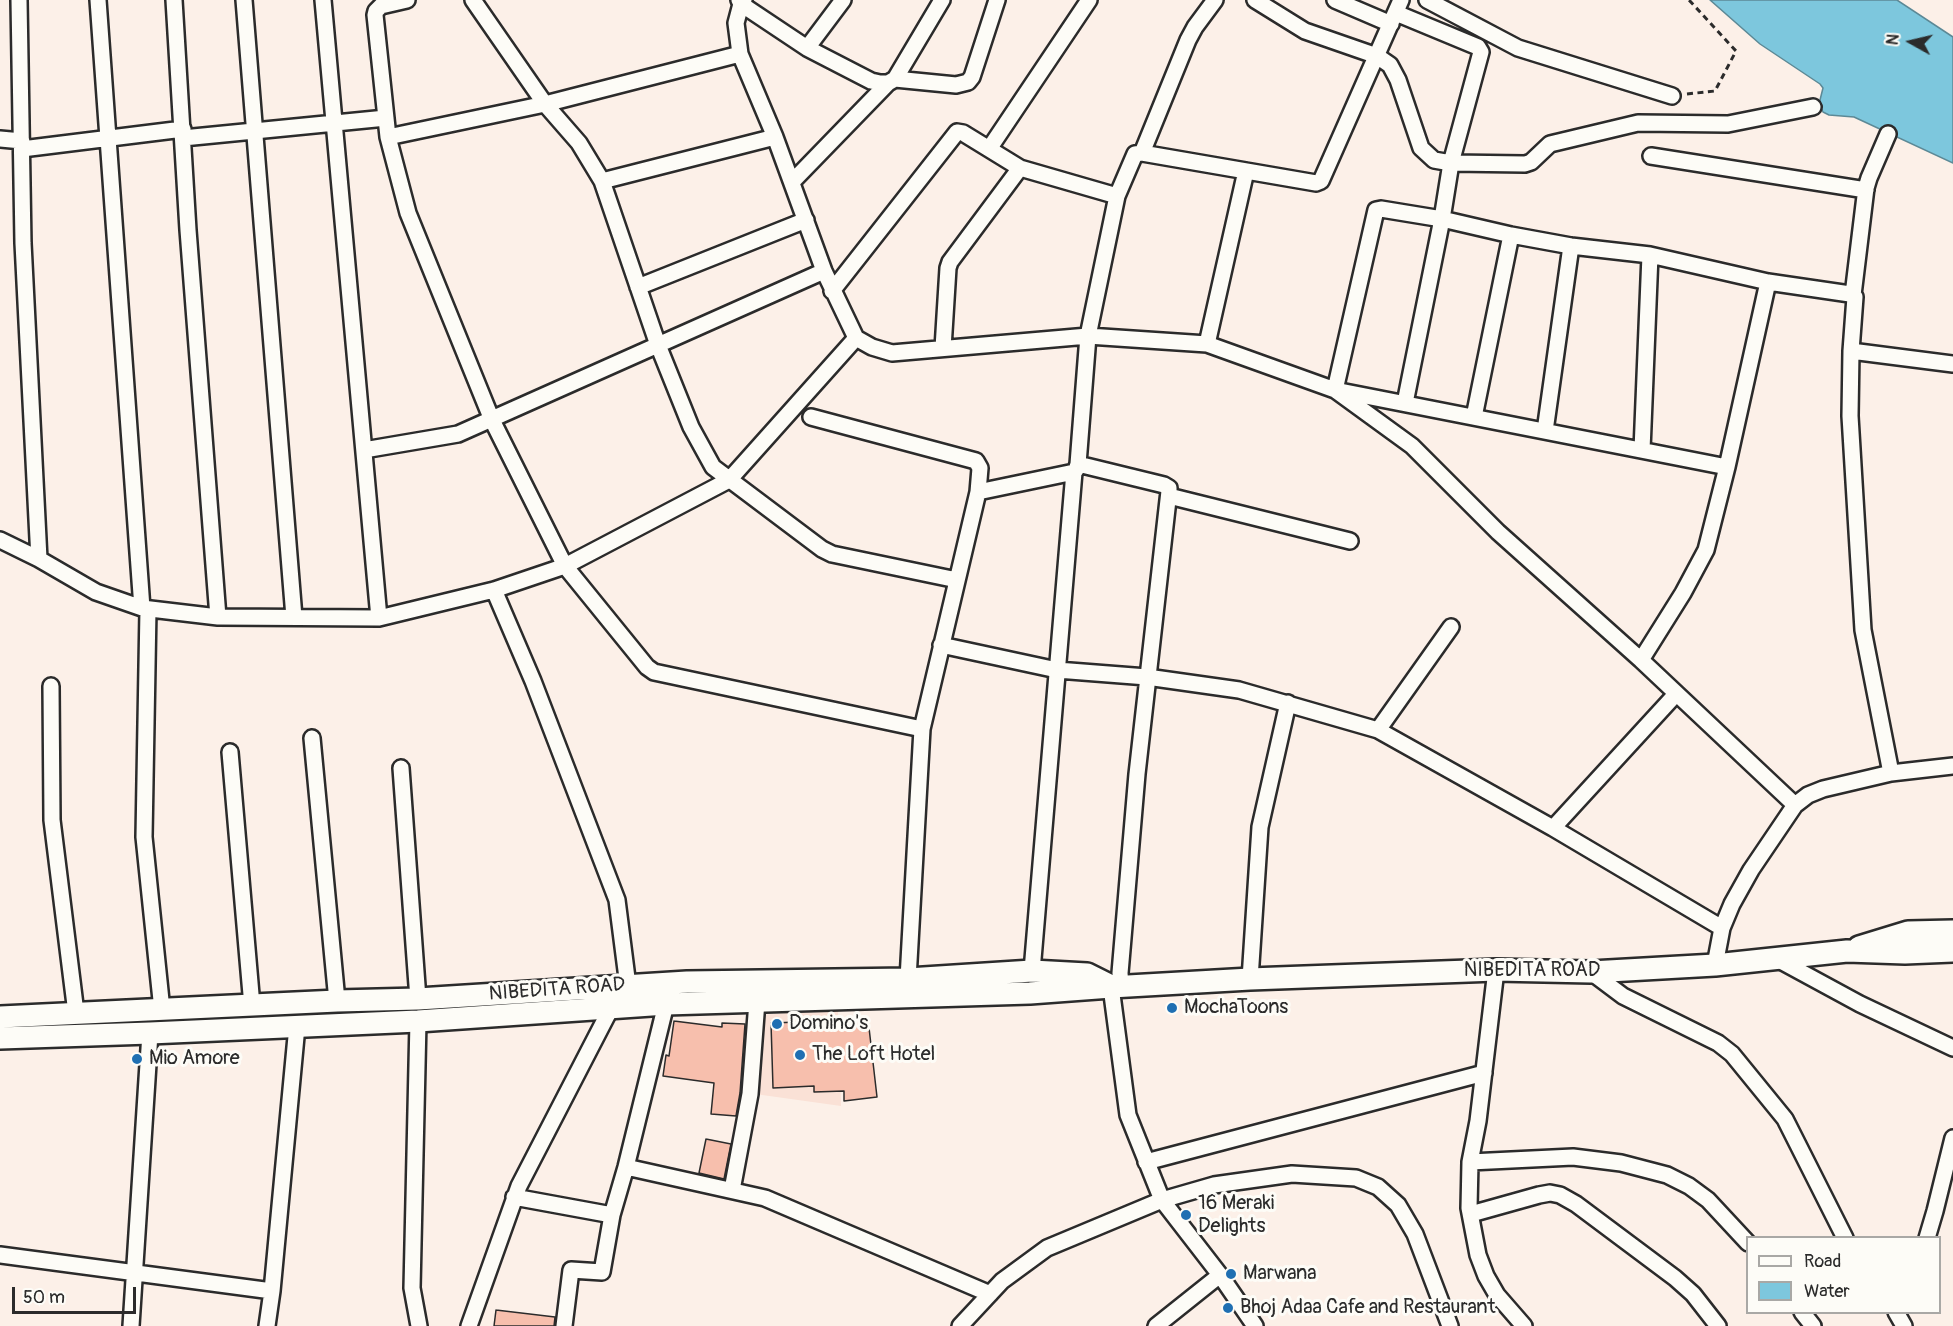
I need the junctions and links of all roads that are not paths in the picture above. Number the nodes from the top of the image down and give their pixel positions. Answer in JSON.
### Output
{"nodes":[{"id":1,"x":19,"y":0,"type":"edge"},
{"id":2,"x":98,"y":0,"type":"edge"},
{"id":3,"x":174,"y":0,"type":"edge"},
{"id":4,"x":244,"y":0,"type":"edge"},
{"id":5,"x":323,"y":0,"type":"edge"},
{"id":6,"x":407,"y":0,"type":"edge"},
{"id":7,"x":472,"y":0,"type":"edge"},
{"id":8,"x":843,"y":0,"type":"edge"},
{"id":9,"x":942,"y":0,"type":"edge"},
{"id":10,"x":997,"y":0,"type":"edge"},
{"id":11,"x":1089,"y":0,"type":"edge"},
{"id":12,"x":1215,"y":0,"type":"edge"},
{"id":13,"x":1255,"y":0,"type":"edge"},
{"id":14,"x":1335,"y":0,"type":"edge"},
{"id":15,"x":1427,"y":0,"type":"edge"},
{"id":16,"x":741,"y":1,"type":"edge"},
{"id":17,"x":1396,"y":12,"type":"edge"},
{"id":18,"x":807,"y":48,"type":"junction"},
{"id":19,"x":741,"y":54,"type":"junction"},
{"id":20,"x":1377,"y":56,"type":"junction"},
{"id":21,"x":891,"y":81,"type":"junction"},
{"id":22,"x":1672,"y":96,"type":"road end"},
{"id":23,"x":545,"y":104,"type":"junction"},
{"id":24,"x":1813,"y":107,"type":"dead end"},
{"id":25,"x":386,"y":118,"type":"junction"},
{"id":26,"x":334,"y":124,"type":"junction"},
{"id":27,"x":255,"y":132,"type":"junction"},
{"id":28,"x":183,"y":133,"type":"junction"},
{"id":29,"x":1888,"y":134,"type":"dead end"},
{"id":30,"x":388,"y":137,"type":"junction"},
{"id":31,"x":775,"y":137,"type":"junction"},
{"id":32,"x":0,"y":139,"type":"edge"},
{"id":33,"x":108,"y":139,"type":"junction"},
{"id":34,"x":22,"y":145,"type":"junction"},
{"id":35,"x":989,"y":149,"type":"junction"},
{"id":36,"x":1142,"y":153,"type":"junction"},
{"id":37,"x":1651,"y":156,"type":"dead end"},
{"id":38,"x":1451,"y":163,"type":"junction"},
{"id":39,"x":1020,"y":168,"type":"junction"},
{"id":40,"x":1246,"y":171,"type":"junction"},
{"id":41,"x":602,"y":181,"type":"junction"},
{"id":42,"x":792,"y":182,"type":"junction"},
{"id":43,"x":1866,"y":190,"type":"junction"},
{"id":44,"x":1117,"y":196,"type":"junction"},
{"id":45,"x":1442,"y":219,"type":"junction"},
{"id":46,"x":806,"y":220,"type":"junction"},
{"id":47,"x":1511,"y":235,"type":"junction"},
{"id":48,"x":1571,"y":246,"type":"junction"},
{"id":49,"x":1650,"y":255,"type":"junction"},
{"id":50,"x":824,"y":271,"type":"junction"},
{"id":51,"x":1768,"y":282,"type":"junction"},
{"id":52,"x":638,"y":286,"type":"junction"},
{"id":53,"x":832,"y":291,"type":"junction"},
{"id":54,"x":1853,"y":296,"type":"junction"},
{"id":55,"x":1088,"y":336,"type":"junction"},
{"id":56,"x":856,"y":338,"type":"junction"},
{"id":57,"x":1207,"y":344,"type":"junction"},
{"id":58,"x":658,"y":345,"type":"junction"},
{"id":59,"x":943,"y":348,"type":"junction"},
{"id":60,"x":1851,"y":351,"type":"junction"},
{"id":61,"x":1953,"y":364,"type":"edge"},
{"id":62,"x":1335,"y":390,"type":"junction"},
{"id":63,"x":1405,"y":403,"type":"junction"},
{"id":64,"x":811,"y":417,"type":"dead end"},
{"id":65,"x":1474,"y":417,"type":"junction"},
{"id":66,"x":492,"y":420,"type":"junction"},
{"id":67,"x":1545,"y":431,"type":"junction"},
{"id":68,"x":364,"y":450,"type":"junction"},
{"id":69,"x":1642,"y":450,"type":"junction"},
{"id":70,"x":1727,"y":467,"type":"junction"},
{"id":71,"x":1076,"y":468,"type":"junction"},
{"id":72,"x":729,"y":480,"type":"junction"},
{"id":73,"x":978,"y":492,"type":"junction"},
{"id":74,"x":1169,"y":496,"type":"junction"},
{"id":75,"x":0,"y":540,"type":"edge"},
{"id":76,"x":1350,"y":541,"type":"dead end"},
{"id":77,"x":39,"y":559,"type":"junction"},
{"id":78,"x":565,"y":566,"type":"junction"},
{"id":79,"x":957,"y":580,"type":"junction"},
{"id":80,"x":494,"y":590,"type":"junction"},
{"id":81,"x":145,"y":608,"type":"junction"},
{"id":82,"x":218,"y":617,"type":"junction"},
{"id":83,"x":294,"y":618,"type":"junction"},
{"id":84,"x":379,"y":618,"type":"junction"},
{"id":85,"x":1451,"y":627,"type":"dead end"},
{"id":86,"x":941,"y":645,"type":"junction"},
{"id":87,"x":1641,"y":660,"type":"junction"},
{"id":88,"x":1057,"y":670,"type":"junction"},
{"id":89,"x":1147,"y":677,"type":"junction"},
{"id":90,"x":51,"y":687,"type":"dead end"},
{"id":91,"x":1676,"y":694,"type":"junction"},
{"id":92,"x":1288,"y":703,"type":"junction"},
{"id":93,"x":922,"y":729,"type":"junction"},
{"id":94,"x":1378,"y":730,"type":"junction"},
{"id":95,"x":312,"y":738,"type":"dead end"},
{"id":96,"x":230,"y":752,"type":"dead end"},
{"id":97,"x":1953,"y":766,"type":"edge"},
{"id":98,"x":401,"y":768,"type":"dead end"},
{"id":99,"x":1891,"y":773,"type":"junction"},
{"id":100,"x":1795,"y":805,"type":"junction"},
{"id":101,"x":1553,"y":828,"type":"junction"},
{"id":102,"x":1722,"y":928,"type":"junction"},
{"id":103,"x":1953,"y":931,"type":"edge"},
{"id":104,"x":1847,"y":951,"type":"junction"},
{"id":105,"x":1953,"y":951,"type":"edge"},
{"id":106,"x":1778,"y":959,"type":"junction"},
{"id":107,"x":1714,"y":965,"type":"junction"},
{"id":108,"x":1496,"y":970,"type":"junction"},
{"id":109,"x":1032,"y":971,"type":"junction"},
{"id":110,"x":1591,"y":972,"type":"junction"},
{"id":111,"x":908,"y":979,"type":"junction"},
{"id":112,"x":1250,"y":979,"type":"junction"},
{"id":113,"x":628,"y":986,"type":"junction"},
{"id":114,"x":1116,"y":986,"type":"junction"},
{"id":115,"x":418,"y":999,"type":"junction"},
{"id":116,"x":337,"y":1001,"type":"junction"},
{"id":117,"x":757,"y":1001,"type":"junction"},
{"id":118,"x":666,"y":1004,"type":"junction"},
{"id":119,"x":252,"y":1006,"type":"junction"},
{"id":120,"x":611,"y":1008,"type":"junction"},
{"id":121,"x":162,"y":1010,"type":"junction"},
{"id":122,"x":76,"y":1013,"type":"junction"},
{"id":123,"x":0,"y":1017,"type":"edge"},
{"id":124,"x":418,"y":1021,"type":"junction"},
{"id":125,"x":297,"y":1026,"type":"junction"},
{"id":126,"x":150,"y":1033,"type":"junction"},
{"id":127,"x":76,"y":1035,"type":"junction"},
{"id":128,"x":0,"y":1038,"type":"edge"},
{"id":129,"x":1953,"y":1048,"type":"edge"},
{"id":130,"x":1484,"y":1073,"type":"junction"},
{"id":131,"x":1953,"y":1138,"type":"edge"},
{"id":132,"x":1146,"y":1162,"type":"junction"},
{"id":133,"x":1470,"y":1162,"type":"junction"},
{"id":134,"x":626,"y":1167,"type":"junction"},
{"id":135,"x":732,"y":1190,"type":"junction"},
{"id":136,"x":514,"y":1197,"type":"junction"},
{"id":137,"x":1162,"y":1200,"type":"junction"},
{"id":138,"x":1471,"y":1214,"type":"junction"},
{"id":139,"x":612,"y":1215,"type":"junction"},
{"id":140,"x":1844,"y":1236,"type":"edge"},
{"id":141,"x":1928,"y":1236,"type":"edge"},
{"id":142,"x":1746,"y":1241,"type":"edge"},
{"id":143,"x":0,"y":1255,"type":"edge"},
{"id":144,"x":134,"y":1272,"type":"junction"},
{"id":145,"x":1220,"y":1275,"type":"junction"},
{"id":146,"x":272,"y":1291,"type":"junction"},
{"id":147,"x":990,"y":1294,"type":"junction"},
{"id":148,"x":1804,"y":1314,"type":"edge"},
{"id":149,"x":131,"y":1326,"type":"edge"},
{"id":150,"x":267,"y":1326,"type":"edge"},
{"id":151,"x":419,"y":1326,"type":"edge"},
{"id":152,"x":469,"y":1326,"type":"edge"},
{"id":153,"x":564,"y":1326,"type":"edge"},
{"id":154,"x":960,"y":1326,"type":"edge"},
{"id":155,"x":1156,"y":1326,"type":"edge"},
{"id":156,"x":1255,"y":1326,"type":"edge"},
{"id":157,"x":1450,"y":1326,"type":"edge"},
{"id":158,"x":1524,"y":1326,"type":"edge"},
{"id":159,"x":1718,"y":1326,"type":"edge"},
{"id":160,"x":1813,"y":1326,"type":"edge"}],
"edges":[{"from":1,"to":34,"type":"street"},
{"from":2,"to":33,"type":"street"},
{"from":3,"to":28,"type":"street"},
{"from":4,"to":27,"type":"street"},
{"from":5,"to":26,"type":"street"},
{"from":6,"to":25,"type":"street"},
{"from":7,"to":23,"type":"street"},
{"from":8,"to":18,"type":"street"},
{"from":9,"to":21,"type":"street"},
{"from":10,"to":21,"type":"street"},
{"from":11,"to":35,"type":"street"},
{"from":12,"to":36,"type":"street"},
{"from":13,"to":20,"type":"street"},
{"from":14,"to":17,"type":"street"},
{"from":15,"to":22,"type":"street"},
{"from":16,"to":18,"type":"street"},
{"from":16,"to":19,"type":"street"},
{"from":17,"to":20,"type":"street"},
{"from":17,"to":38,"type":"street"},
{"from":18,"to":21,"type":"street"},
{"from":19,"to":23,"type":"street"},
{"from":19,"to":31,"type":"street"},
{"from":20,"to":38,"type":"street"},
{"from":20,"to":40,"type":"street"},
{"from":21,"to":42,"type":"street"},
{"from":23,"to":30,"type":"street"},
{"from":23,"to":41,"type":"street"},
{"from":24,"to":38,"type":"street"},
{"from":25,"to":26,"type":"street"},
{"from":25,"to":30,"type":"street"},
{"from":26,"to":27,"type":"street"},
{"from":26,"to":68,"type":"street"},
{"from":27,"to":28,"type":"street"},
{"from":27,"to":83,"type":"street"},
{"from":28,"to":33,"type":"street"},
{"from":28,"to":82,"type":"street"},
{"from":29,"to":43,"type":"street"},
{"from":30,"to":66,"type":"street"},
{"from":31,"to":41,"type":"street"},
{"from":31,"to":42,"type":"street"},
{"from":32,"to":34,"type":"street"},
{"from":33,"to":34,"type":"street"},
{"from":33,"to":81,"type":"street"},
{"from":34,"to":77,"type":"street"},
{"from":35,"to":39,"type":"street"},
{"from":35,"to":53,"type":"street"},
{"from":36,"to":40,"type":"street"},
{"from":36,"to":44,"type":"street"},
{"from":37,"to":43,"type":"street"},
{"from":38,"to":45,"type":"street"},
{"from":39,"to":44,"type":"street"},
{"from":39,"to":59,"type":"street"},
{"from":40,"to":57,"type":"street"},
{"from":41,"to":52,"type":"street"},
{"from":42,"to":46,"type":"street"},
{"from":43,"to":54,"type":"street"},
{"from":44,"to":55,"type":"street"},
{"from":45,"to":47,"type":"street"},
{"from":45,"to":62,"type":"street"},
{"from":45,"to":63,"type":"street"},
{"from":46,"to":50,"type":"street"},
{"from":46,"to":52,"type":"street"},
{"from":47,"to":48,"type":"street"},
{"from":47,"to":65,"type":"street"},
{"from":48,"to":49,"type":"street"},
{"from":48,"to":67,"type":"street"},
{"from":49,"to":51,"type":"street"},
{"from":49,"to":69,"type":"street"},
{"from":50,"to":53,"type":"street"},
{"from":50,"to":58,"type":"street"},
{"from":51,"to":54,"type":"street"},
{"from":51,"to":70,"type":"street"},
{"from":52,"to":58,"type":"street"},
{"from":53,"to":56,"type":"street"},
{"from":54,"to":60,"type":"street"},
{"from":55,"to":57,"type":"street"},
{"from":55,"to":59,"type":"street"},
{"from":55,"to":71,"type":"street"},
{"from":56,"to":59,"type":"street"},
{"from":56,"to":72,"type":"street"},
{"from":57,"to":62,"type":"street"},
{"from":58,"to":66,"type":"street"},
{"from":58,"to":72,"type":"street"},
{"from":60,"to":61,"type":"street"},
{"from":60,"to":99,"type":"street"},
{"from":62,"to":63,"type":"street"},
{"from":62,"to":87,"type":"street"},
{"from":63,"to":65,"type":"street"},
{"from":64,"to":73,"type":"street"},
{"from":65,"to":67,"type":"street"},
{"from":66,"to":68,"type":"street"},
{"from":66,"to":78,"type":"street"},
{"from":67,"to":69,"type":"street"},
{"from":68,"to":84,"type":"street"},
{"from":69,"to":70,"type":"street"},
{"from":70,"to":87,"type":"street"},
{"from":71,"to":73,"type":"street"},
{"from":71,"to":74,"type":"street"},
{"from":71,"to":88,"type":"street"},
{"from":72,"to":78,"type":"street"},
{"from":72,"to":79,"type":"street"},
{"from":73,"to":79,"type":"street"},
{"from":74,"to":76,"type":"street"},
{"from":74,"to":89,"type":"street"},
{"from":75,"to":77,"type":"street"},
{"from":77,"to":81,"type":"street"},
{"from":78,"to":80,"type":"street"},
{"from":78,"to":93,"type":"street"},
{"from":79,"to":86,"type":"street"},
{"from":80,"to":84,"type":"street"},
{"from":80,"to":113,"type":"street"},
{"from":81,"to":82,"type":"street"},
{"from":81,"to":121,"type":"street"},
{"from":82,"to":83,"type":"street"},
{"from":83,"to":84,"type":"street"},
{"from":85,"to":94,"type":"street"},
{"from":86,"to":88,"type":"street"},
{"from":86,"to":93,"type":"street"},
{"from":87,"to":91,"type":"street"},
{"from":88,"to":89,"type":"street"},
{"from":88,"to":109,"type":"street"},
{"from":89,"to":92,"type":"street"},
{"from":89,"to":114,"type":"street"},
{"from":90,"to":122,"type":"street"},
{"from":91,"to":100,"type":"street"},
{"from":91,"to":101,"type":"street"},
{"from":92,"to":94,"type":"street"},
{"from":92,"to":112,"type":"street"},
{"from":93,"to":111,"type":"street"},
{"from":94,"to":101,"type":"street"},
{"from":95,"to":116,"type":"street"},
{"from":96,"to":119,"type":"street"},
{"from":97,"to":99,"type":"street"},
{"from":98,"to":115,"type":"street"},
{"from":99,"to":100,"type":"street"},
{"from":100,"to":102,"type":"street"},
{"from":101,"to":102,"type":"street"},
{"from":102,"to":107,"type":"street"},
{"from":103,"to":104,"type":"street"},
{"from":104,"to":105,"type":"street","name":"NIBEDITA ROAD"},
{"from":104,"to":106,"type":"street","name":"NIBEDITA ROAD"},
{"from":106,"to":107,"type":"street","name":"NIBEDITA ROAD"},
{"from":106,"to":129,"type":"street"},
{"from":107,"to":110,"type":"street","name":"NIBEDITA ROAD"},
{"from":108,"to":110,"type":"street","name":"NIBEDITA ROAD"},
{"from":108,"to":112,"type":"street","name":"NIBEDITA ROAD"},
{"from":108,"to":130,"type":"street"},
{"from":109,"to":111,"type":"street","name":"NIBEDITA ROAD"},
{"from":109,"to":114,"type":"street","name":"NIBEDITA ROAD"},
{"from":110,"to":140,"type":"street"},
{"from":111,"to":113,"type":"street","name":"NIBEDITA ROAD"},
{"from":112,"to":114,"type":"street","name":"NIBEDITA ROAD"},
{"from":113,"to":115,"type":"street","name":"NIBEDITA ROAD"},
{"from":114,"to":117,"type":"street","name":"NIBEDITA ROAD"},
{"from":114,"to":132,"type":"street"},
{"from":115,"to":116,"type":"street","name":"NIBEDITA ROAD"},
{"from":115,"to":124,"type":"street"},
{"from":116,"to":119,"type":"street","name":"NIBEDITA ROAD"},
{"from":117,"to":118,"type":"street","name":"NIBEDITA ROAD"},
{"from":117,"to":135,"type":"street"},
{"from":118,"to":120,"type":"street","name":"NIBEDITA ROAD"},
{"from":118,"to":134,"type":"street"},
{"from":119,"to":121,"type":"street","name":"NIBEDITA ROAD"},
{"from":120,"to":124,"type":"street","name":"NIBEDITA ROAD"},
{"from":120,"to":136,"type":"street"},
{"from":121,"to":122,"type":"street","name":"NIBEDITA ROAD"},
{"from":122,"to":123,"type":"street","name":"NIBEDITA ROAD"},
{"from":122,"to":127,"type":"street"},
{"from":124,"to":125,"type":"street","name":"NIBEDITA ROAD"},
{"from":124,"to":151,"type":"street"},
{"from":125,"to":126,"type":"street","name":"NIBEDITA ROAD"},
{"from":125,"to":146,"type":"street"},
{"from":126,"to":127,"type":"street","name":"NIBEDITA ROAD"},
{"from":126,"to":144,"type":"street"},
{"from":127,"to":128,"type":"street","name":"NIBEDITA ROAD"},
{"from":130,"to":132,"type":"street"},
{"from":130,"to":133,"type":"street"},
{"from":131,"to":141,"type":"street"},
{"from":132,"to":137,"type":"street"},
{"from":133,"to":138,"type":"street"},
{"from":133,"to":142,"type":"street"},
{"from":134,"to":135,"type":"street"},
{"from":134,"to":139,"type":"street"},
{"from":135,"to":147,"type":"street"},
{"from":136,"to":139,"type":"street"},
{"from":136,"to":152,"type":"street"},
{"from":137,"to":145,"type":"street"},
{"from":137,"to":147,"type":"street"},
{"from":137,"to":157,"type":"street"},
{"from":138,"to":158,"type":"street"},
{"from":138,"to":159,"type":"street"},
{"from":139,"to":153,"type":"street"},
{"from":143,"to":144,"type":"street"},
{"from":144,"to":146,"type":"street"},
{"from":144,"to":149,"type":"street"},
{"from":145,"to":155,"type":"street"},
{"from":145,"to":156,"type":"street"},
{"from":146,"to":150,"type":"street"},
{"from":147,"to":154,"type":"street"},
{"from":148,"to":160,"type":"street"}]}
